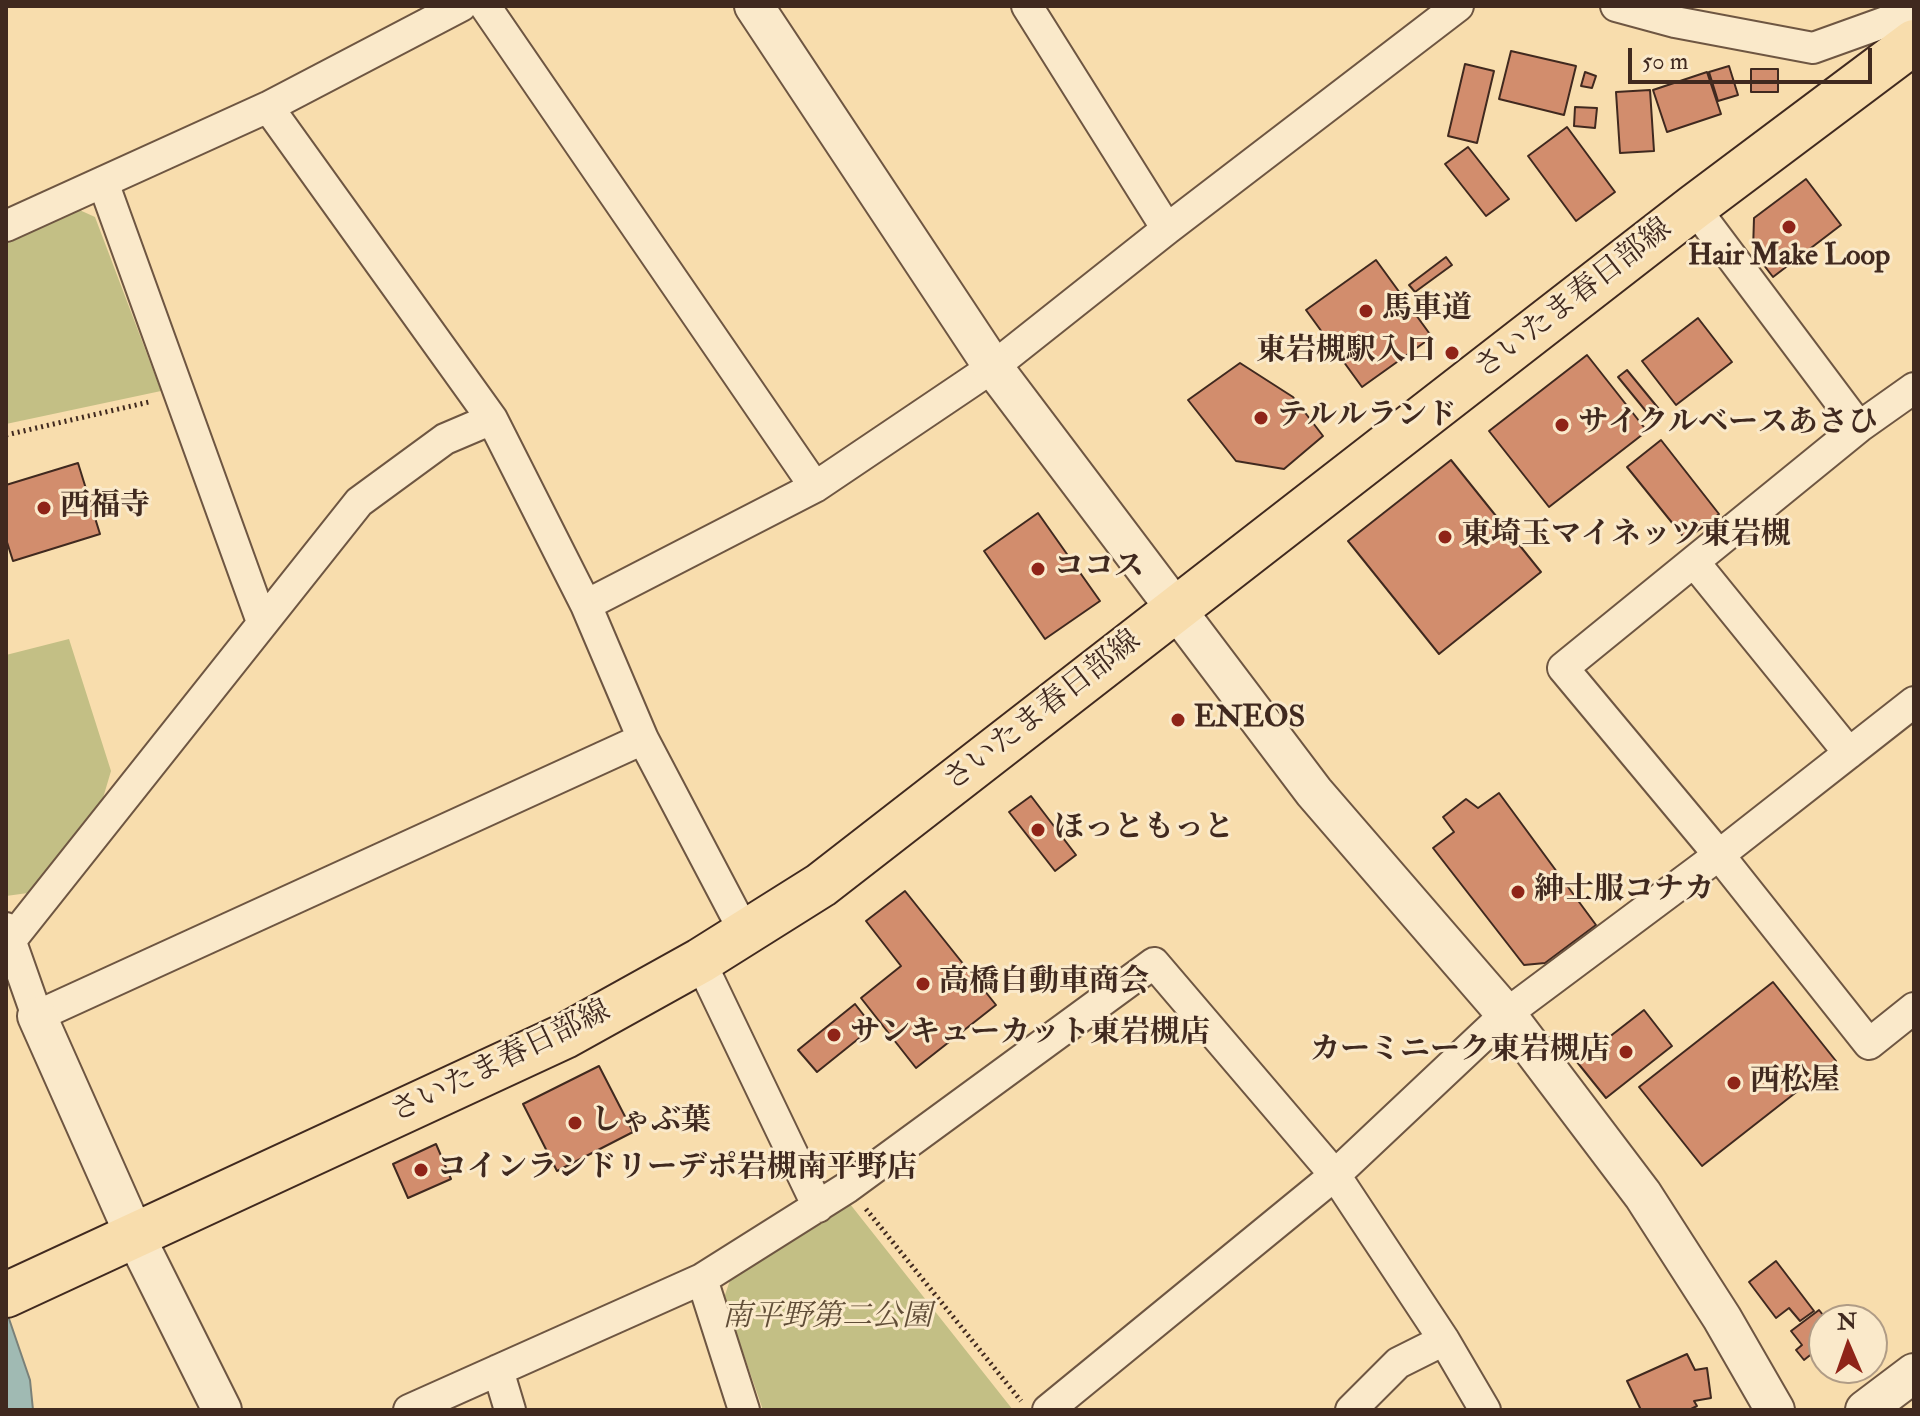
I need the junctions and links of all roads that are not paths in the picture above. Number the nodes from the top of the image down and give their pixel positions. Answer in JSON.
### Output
{"nodes":[{"id":1,"x":461,"y":6,"type":"edge"},
{"id":2,"x":485,"y":6,"type":"edge"},
{"id":3,"x":754,"y":6,"type":"edge"},
{"id":4,"x":1027,"y":6,"type":"edge"},
{"id":5,"x":1458,"y":6,"type":"edge"},
{"id":6,"x":1616,"y":6,"type":"edge"},
{"id":7,"x":1914,"y":20,"type":"edge"},
{"id":8,"x":1914,"y":42,"type":"edge"},
{"id":9,"x":268,"y":107,"type":"junction"},
{"id":10,"x":103,"y":182,"type":"junction"},
{"id":11,"x":1694,"y":207,"type":"junction"},
{"id":12,"x":6,"y":226,"type":"edge"},
{"id":13,"x":1167,"y":229,"type":"junction"},
{"id":14,"x":993,"y":367,"type":"junction"},
{"id":15,"x":1914,"y":388,"type":"edge"},
{"id":16,"x":492,"y":419,"type":"junction"},
{"id":17,"x":1859,"y":427,"type":"junction"},
{"id":18,"x":815,"y":487,"type":"junction"},
{"id":19,"x":1694,"y":562,"type":"junction"},
{"id":20,"x":586,"y":605,"type":"junction"},
{"id":21,"x":1177,"y":609,"type":"junction"},
{"id":22,"x":262,"y":622,"type":"junction"},
{"id":23,"x":1914,"y":702,"type":"edge"},
{"id":24,"x":643,"y":739,"type":"junction"},
{"id":25,"x":1849,"y":753,"type":"junction"},
{"id":26,"x":1719,"y":855,"type":"junction"},
{"id":27,"x":744,"y":931,"type":"junction"},
{"id":28,"x":8,"y":934,"type":"edge"},
{"id":29,"x":700,"y":961,"type":"junction"},
{"id":30,"x":1914,"y":1008,"type":"edge"},
{"id":31,"x":1506,"y":1014,"type":"junction"},
{"id":32,"x":37,"y":1016,"type":"junction"},
{"id":33,"x":1335,"y":1175,"type":"junction"},
{"id":34,"x":818,"y":1207,"type":"junction"},
{"id":35,"x":134,"y":1234,"type":"junction"},
{"id":36,"x":702,"y":1279,"type":"junction"},
{"id":37,"x":6,"y":1295,"type":"edge"},
{"id":38,"x":1444,"y":1340,"type":"junction"},
{"id":39,"x":498,"y":1370,"type":"junction"},
{"id":40,"x":1914,"y":1373,"type":"edge"},
{"id":41,"x":222,"y":1410,"type":"edge"},
{"id":42,"x":409,"y":1410,"type":"edge"},
{"id":43,"x":510,"y":1410,"type":"edge"},
{"id":44,"x":744,"y":1410,"type":"edge"},
{"id":45,"x":1048,"y":1410,"type":"edge"},
{"id":46,"x":1351,"y":1410,"type":"edge"},
{"id":47,"x":1485,"y":1410,"type":"edge"},
{"id":48,"x":1775,"y":1410,"type":"edge"},
{"id":49,"x":1865,"y":1410,"type":"edge"}],
"edges":[{"from":1,"to":9,"type":"street"},
{"from":2,"to":18,"type":"street"},
{"from":3,"to":14,"type":"street"},
{"from":4,"to":13,"type":"street"},
{"from":5,"to":13,"type":"street"},
{"from":6,"to":7,"type":"street"},
{"from":8,"to":11,"type":"main road","name":"さいたま春日部線"},
{"from":9,"to":10,"type":"street"},
{"from":9,"to":16,"type":"street"},
{"from":10,"to":12,"type":"street"},
{"from":10,"to":22,"type":"street"},
{"from":11,"to":17,"type":"street"},
{"from":11,"to":21,"type":"main road","name":"さいたま春日部線"},
{"from":13,"to":14,"type":"street"},
{"from":14,"to":18,"type":"street"},
{"from":14,"to":21,"type":"street"},
{"from":15,"to":17,"type":"street"},
{"from":16,"to":20,"type":"street"},
{"from":16,"to":22,"type":"street"},
{"from":17,"to":19,"type":"street"},
{"from":18,"to":20,"type":"street"},
{"from":19,"to":25,"type":"street"},
{"from":19,"to":26,"type":"street"},
{"from":20,"to":24,"type":"street"},
{"from":21,"to":27,"type":"main road","name":"さいたま春日部線"},
{"from":21,"to":31,"type":"street"},
{"from":22,"to":28,"type":"street"},
{"from":23,"to":25,"type":"street"},
{"from":24,"to":27,"type":"street"},
{"from":24,"to":32,"type":"street"},
{"from":25,"to":26,"type":"street"},
{"from":26,"to":30,"type":"street"},
{"from":26,"to":31,"type":"street"},
{"from":27,"to":29,"type":"main road","name":"さいたま春日部線"},
{"from":28,"to":32,"type":"street"},
{"from":29,"to":34,"type":"street"},
{"from":29,"to":35,"type":"main road","name":"さいたま春日部線"},
{"from":31,"to":33,"type":"street"},
{"from":31,"to":48,"type":"street"},
{"from":32,"to":35,"type":"street"},
{"from":33,"to":34,"type":"street"},
{"from":33,"to":38,"type":"street"},
{"from":33,"to":45,"type":"street"},
{"from":34,"to":36,"type":"street"},
{"from":35,"to":37,"type":"main road","name":"さいたま春日部線"},
{"from":35,"to":41,"type":"street"},
{"from":36,"to":39,"type":"street"},
{"from":36,"to":44,"type":"street"},
{"from":38,"to":46,"type":"street"},
{"from":38,"to":47,"type":"street"},
{"from":39,"to":42,"type":"street"},
{"from":39,"to":43,"type":"street"},
{"from":40,"to":49,"type":"street"}]}
